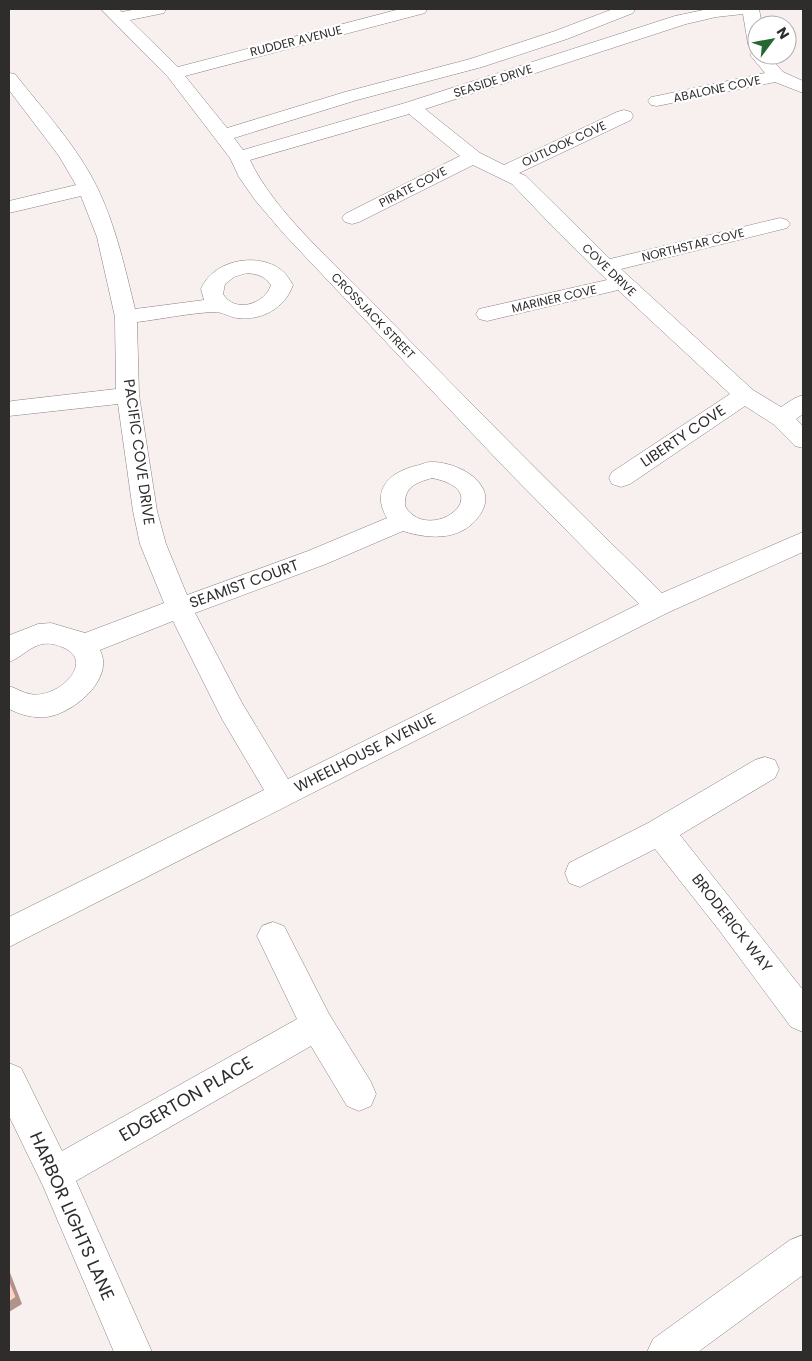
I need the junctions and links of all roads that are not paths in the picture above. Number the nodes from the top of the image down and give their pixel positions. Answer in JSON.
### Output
{"nodes":[{"id":1,"x":158,"y":9,"type":"edge"},
{"id":2,"x":419,"y":9,"type":"edge"},
{"id":3,"x":627,"y":9,"type":"edge"},
{"id":4,"x":750,"y":9,"type":"edge"},
{"id":5,"x":114,"y":14,"type":"edge"},
{"id":6,"x":768,"y":65,"type":"edge"},
{"id":7,"x":174,"y":74,"type":"junction"},
{"id":8,"x":777,"y":76,"type":"junction"},
{"id":9,"x":9,"y":78,"type":"edge"},
{"id":10,"x":803,"y":88,"type":"edge"},
{"id":11,"x":658,"y":101,"type":"dead end"},
{"id":12,"x":412,"y":107,"type":"junction"},
{"id":13,"x":624,"y":116,"type":"dead end"},
{"id":14,"x":222,"y":136,"type":"junction"},
{"id":15,"x":238,"y":157,"type":"junction"},
{"id":16,"x":473,"y":157,"type":"junction"},
{"id":17,"x":503,"y":173,"type":"junction"},
{"id":18,"x":88,"y":188,"type":"junction"},
{"id":19,"x":9,"y":207,"type":"edge"},
{"id":20,"x":352,"y":218,"type":"dead end"},
{"id":21,"x":780,"y":224,"type":"dead end"},
{"id":22,"x":607,"y":266,"type":"junction"},
{"id":23,"x":622,"y":283,"type":"junction"},
{"id":24,"x":219,"y":304,"type":"dead end"},
{"id":25,"x":487,"y":314,"type":"dead end"},
{"id":26,"x":126,"y":317,"type":"junction"},
{"id":27,"x":128,"y":395,"type":"junction"},
{"id":28,"x":745,"y":396,"type":"junction"},
{"id":29,"x":803,"y":403,"type":"edge"},
{"id":30,"x":10,"y":407,"type":"edge"},
{"id":31,"x":781,"y":418,"type":"junction"},
{"id":32,"x":803,"y":440,"type":"edge"},
{"id":33,"x":621,"y":478,"type":"dead end"},
{"id":34,"x":403,"y":521,"type":"dead end"},
{"id":35,"x":803,"y":541,"type":"edge"},
{"id":36,"x":658,"y":606,"type":"junction"},
{"id":37,"x":179,"y":608,"type":"junction"},
{"id":38,"x":84,"y":645,"type":"junction"},
{"id":39,"x":9,"y":651,"type":"edge"},
{"id":40,"x":9,"y":697,"type":"edge"},
{"id":41,"x":765,"y":769,"type":"dead end"},
{"id":42,"x":282,"y":795,"type":"junction"},
{"id":43,"x":659,"y":832,"type":"junction"},
{"id":44,"x":580,"y":873,"type":"dead end"},
{"id":45,"x":9,"y":933,"type":"edge"},
{"id":46,"x":273,"y":936,"type":"dead end"},
{"id":47,"x":803,"y":1016,"type":"edge"},
{"id":48,"x":317,"y":1024,"type":"junction"},
{"id":49,"x":9,"y":1080,"type":"edge"},
{"id":50,"x":359,"y":1094,"type":"dead end"},
{"id":51,"x":55,"y":1174,"type":"junction"},
{"id":52,"x":803,"y":1253,"type":"edge"},
{"id":53,"x":133,"y":1352,"type":"edge"},
{"id":54,"x":666,"y":1352,"type":"edge"}],
"edges":[{"from":1,"to":5,"type":"street"},
{"from":2,"to":7,"type":"street","name":"RUDDER AVENUE"},
{"from":3,"to":14,"type":"street"},
{"from":4,"to":12,"type":"street","name":"SEASIDE DRIVE"},
{"from":5,"to":7,"type":"street","name":"CROSSJACK STREET"},
{"from":6,"to":8,"type":"street"},
{"from":7,"to":14,"type":"street","name":"CROSSJACK STREET"},
{"from":8,"to":10,"type":"street"},
{"from":8,"to":11,"type":"street","name":"ABALONE COVE"},
{"from":9,"to":18,"type":"street","name":"PACIFIC COVE DRIVE"},
{"from":12,"to":15,"type":"street","name":"SEASIDE DRIVE"},
{"from":12,"to":16,"type":"street","name":"COVE DRIVE"},
{"from":13,"to":17,"type":"street","name":"OUTLOOK COVE"},
{"from":14,"to":15,"type":"street","name":"CROSSJACK STREET"},
{"from":15,"to":36,"type":"street","name":"CROSSJACK STREET"},
{"from":16,"to":17,"type":"street","name":"COVE DRIVE"},
{"from":16,"to":20,"type":"street","name":"PIRATE COVE"},
{"from":17,"to":22,"type":"street","name":"COVE DRIVE"},
{"from":18,"to":19,"type":"street"},
{"from":18,"to":26,"type":"street","name":"PACIFIC COVE DRIVE"},
{"from":21,"to":22,"type":"street","name":"NORTHSTAR COVE"},
{"from":22,"to":23,"type":"street","name":"COVE DRIVE"},
{"from":23,"to":25,"type":"street","name":"MARINER COVE"},
{"from":23,"to":28,"type":"street","name":"COVE DRIVE"},
{"from":24,"to":26,"type":"street"},
{"from":26,"to":27,"type":"street","name":"PACIFIC COVE DRIVE"},
{"from":27,"to":30,"type":"street"},
{"from":27,"to":37,"type":"street","name":"PACIFIC COVE DRIVE"},
{"from":28,"to":31,"type":"street","name":"COVE DRIVE"},
{"from":28,"to":33,"type":"street","name":"LIBERTY COVE"},
{"from":29,"to":31,"type":"street"},
{"from":31,"to":32,"type":"street","name":"COVE DRIVE"},
{"from":34,"to":37,"type":"street","name":"SEAMIST COURT"},
{"from":35,"to":36,"type":"street","name":"WHEELHOUSE AVENUE"},
{"from":36,"to":42,"type":"street","name":"WHEELHOUSE AVENUE"},
{"from":37,"to":38,"type":"street","name":"SEAMIST COURT"},
{"from":37,"to":42,"type":"street","name":"PACIFIC COVE DRIVE"},
{"from":38,"to":39,"type":"street"},
{"from":38,"to":40,"type":"street"},
{"from":41,"to":43,"type":"street"},
{"from":42,"to":45,"type":"street","name":"WHEELHOUSE AVENUE"},
{"from":43,"to":44,"type":"street"},
{"from":43,"to":47,"type":"street","name":"BRODERICK WAY"},
{"from":46,"to":48,"type":"street"},
{"from":48,"to":50,"type":"street"},
{"from":48,"to":51,"type":"street","name":"EDGERTON PLACE"},
{"from":49,"to":51,"type":"street","name":"HARBOR LIGHTS LANE"},
{"from":51,"to":53,"type":"street","name":"HARBOR LIGHTS LANE"},
{"from":52,"to":54,"type":"street"}]}
